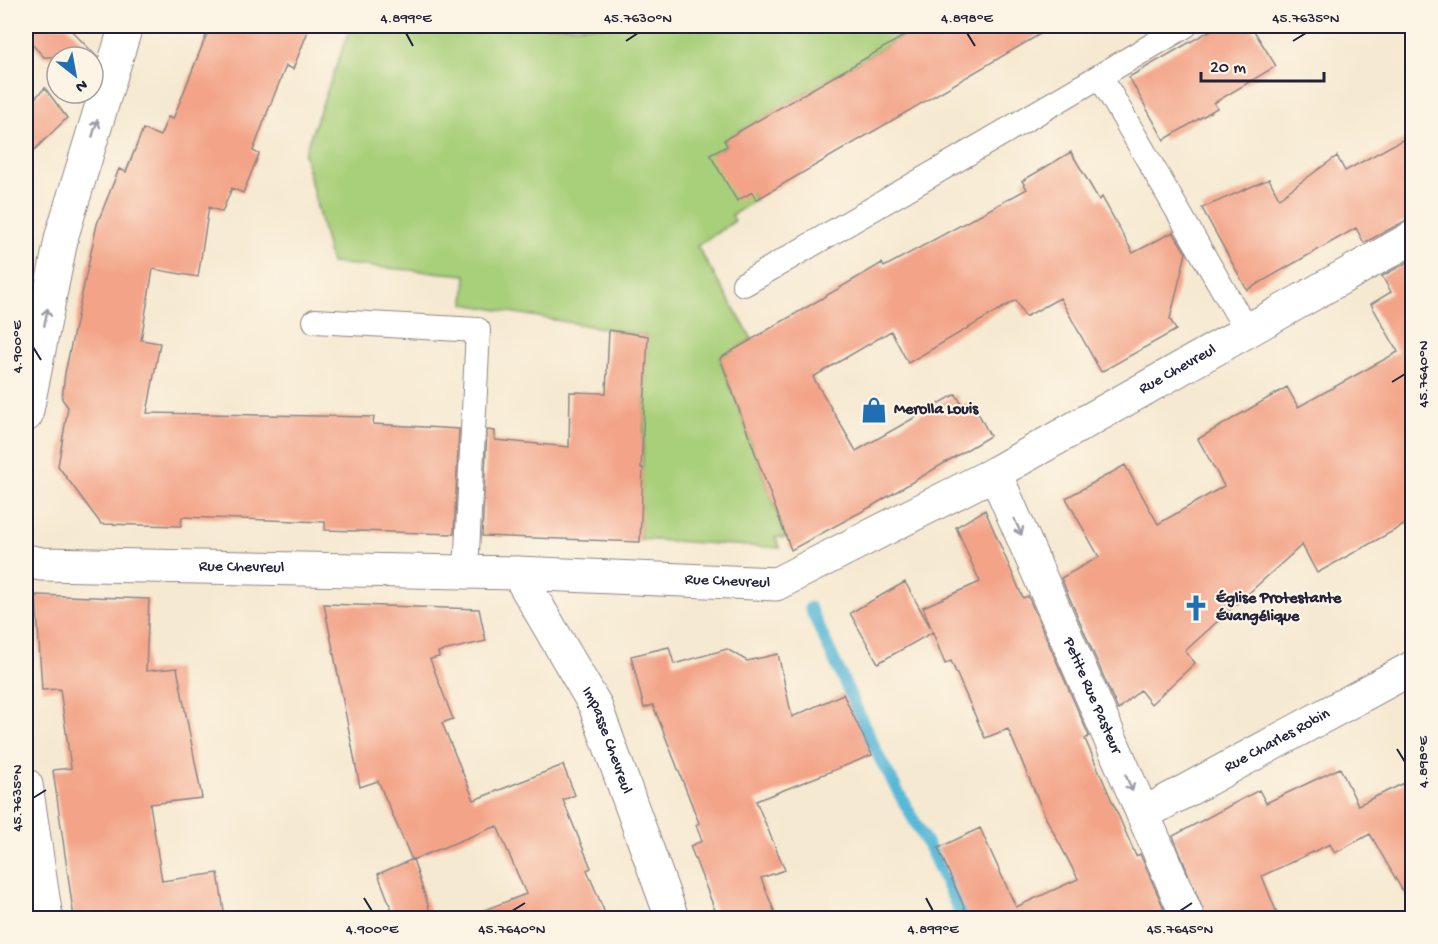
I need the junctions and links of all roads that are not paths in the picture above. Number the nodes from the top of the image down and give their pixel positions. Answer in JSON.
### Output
{"nodes":[{"id":1,"x":126,"y":26,"type":"edge"},
{"id":2,"x":1185,"y":26,"type":"edge"},
{"id":3,"x":1160,"y":32,"type":"edge"},
{"id":4,"x":1100,"y":76,"type":"junction"},
{"id":5,"x":1413,"y":238,"type":"edge"},
{"id":6,"x":744,"y":284,"type":"dead end"},
{"id":7,"x":315,"y":321,"type":"dead end"},
{"id":8,"x":1247,"y":331,"type":"junction"},
{"id":9,"x":26,"y":415,"type":"edge"},
{"id":10,"x":995,"y":473,"type":"junction"},
{"id":11,"x":26,"y":561,"type":"edge"},
{"id":12,"x":466,"y":572,"type":"junction"},
{"id":13,"x":518,"y":573,"type":"junction"},
{"id":14,"x":1413,"y":668,"type":"edge"},
{"id":15,"x":27,"y":797,"type":"edge"},
{"id":16,"x":1143,"y":814,"type":"junction"},
{"id":17,"x":46,"y":918,"type":"edge"},
{"id":18,"x":672,"y":918,"type":"edge"},
{"id":19,"x":1188,"y":918,"type":"edge"}],
"edges":[{"from":9,"to":1,"type":"street","one_way":true},
{"from":2,"to":3,"type":"lane"},
{"from":3,"to":4,"type":"lane"},
{"from":4,"to":6,"type":"lane"},
{"from":4,"to":8,"type":"lane"},
{"from":5,"to":8,"type":"street","name":"Rue Chevreul"},
{"from":7,"to":12,"type":"lane"},
{"from":8,"to":10,"type":"street","name":"Rue Chevreul"},
{"from":10,"to":13,"type":"street","name":"Rue Chevreul"},
{"from":10,"to":16,"type":"street","name":"Petite Rue Pasteur","one_way":true},
{"from":11,"to":12,"type":"street","name":"Rue Chevreul"},
{"from":12,"to":13,"type":"street","name":"Rue Chevreul"},
{"from":13,"to":18,"type":"street","name":"Impasse Chevreul"},
{"from":14,"to":16,"type":"street","name":"Rue Charles Robin"},
{"from":15,"to":17,"type":"street"},
{"from":16,"to":19,"type":"street","name":"Petite Rue Pasteur"}]}
